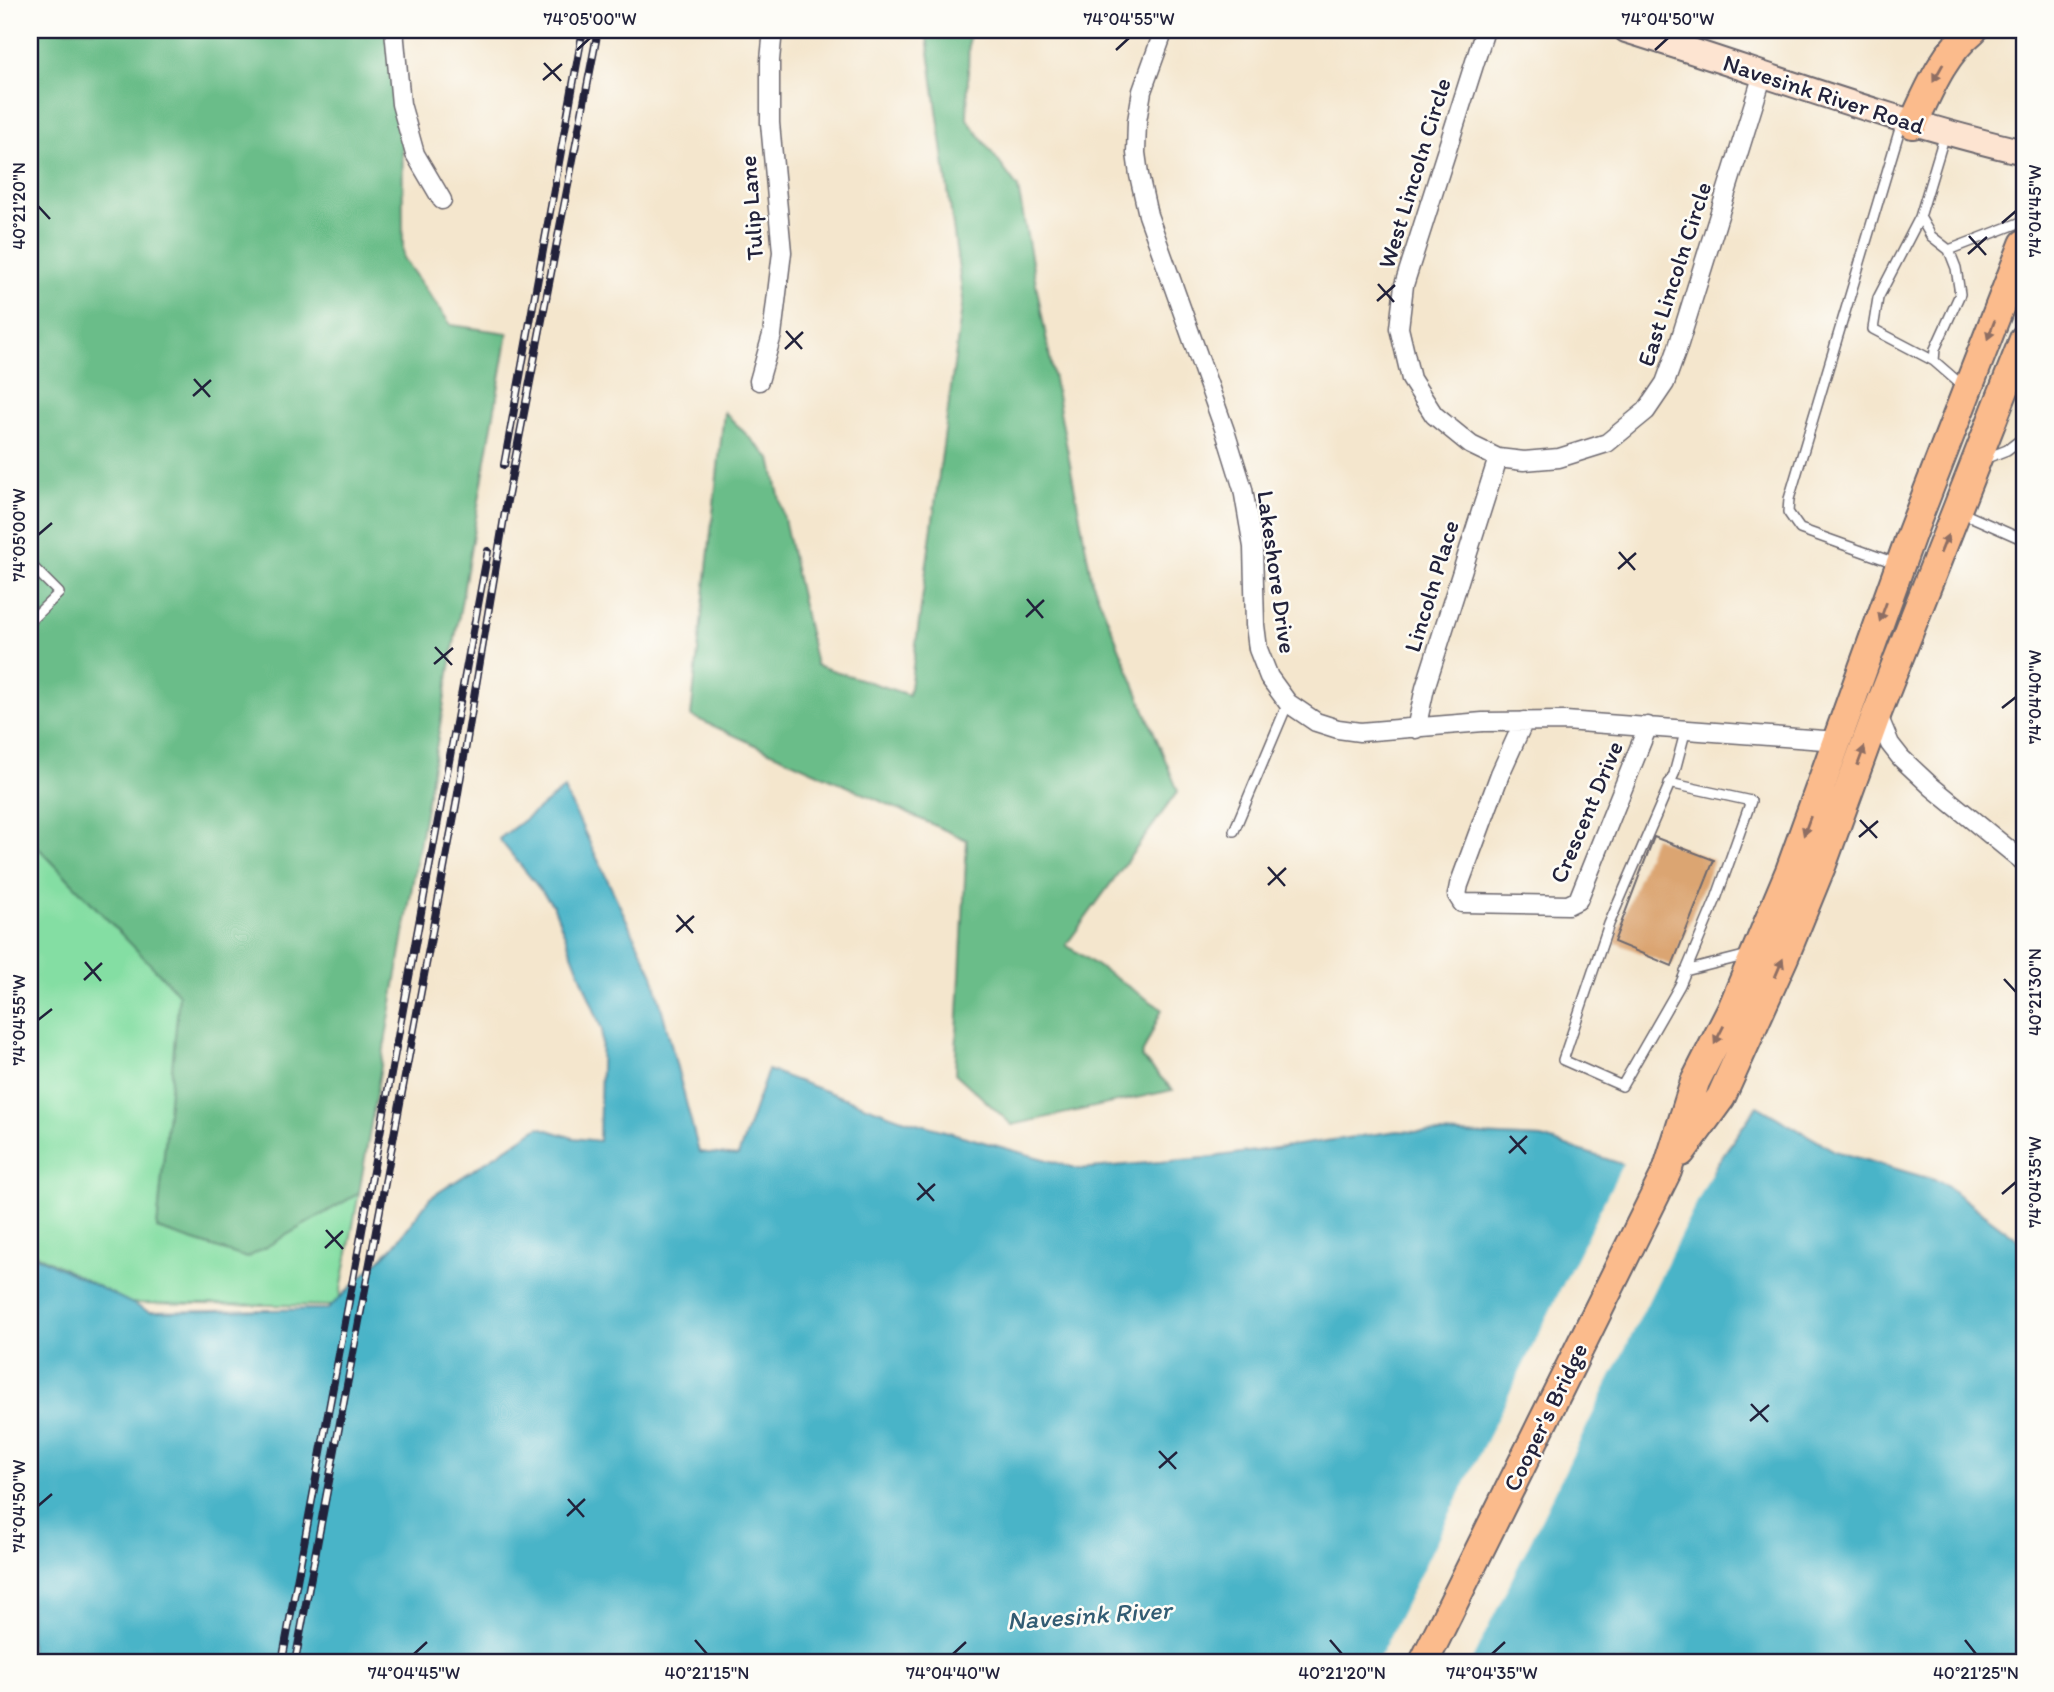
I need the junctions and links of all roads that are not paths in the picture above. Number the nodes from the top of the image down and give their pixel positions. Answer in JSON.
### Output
{"nodes":[{"id":1,"x":394,"y":30,"type":"edge"},
{"id":2,"x":774,"y":30,"type":"edge"},
{"id":3,"x":1164,"y":30,"type":"edge"},
{"id":4,"x":1485,"y":30,"type":"edge"},
{"id":5,"x":1973,"y":30,"type":"edge"},
{"id":6,"x":1638,"y":32,"type":"edge"},
{"id":7,"x":1763,"y":74,"type":"junction"},
{"id":8,"x":1908,"y":122,"type":"junction"},
{"id":9,"x":1945,"y":134,"type":"junction"},
{"id":10,"x":2024,"y":152,"type":"edge"},
{"id":11,"x":442,"y":200,"type":"dead end"},
{"id":12,"x":1920,"y":217,"type":"junction"},
{"id":13,"x":2024,"y":221,"type":"edge"},
{"id":14,"x":2024,"y":244,"type":"edge"},
{"id":15,"x":1949,"y":250,"type":"junction"},
{"id":16,"x":2024,"y":339,"type":"edge"},
{"id":17,"x":1934,"y":361,"type":"junction"},
{"id":18,"x":759,"y":381,"type":"dead end"},
{"id":19,"x":1968,"y":390,"type":"junction"},
{"id":20,"x":2024,"y":437,"type":"edge"},
{"id":21,"x":1498,"y":458,"type":"junction"},
{"id":22,"x":1975,"y":463,"type":"junction"},
{"id":23,"x":1957,"y":510,"type":"junction"},
{"id":24,"x":2024,"y":540,"type":"edge"},
{"id":25,"x":30,"y":564,"type":"edge"},
{"id":26,"x":1900,"y":565,"type":"junction"},
{"id":27,"x":30,"y":621,"type":"edge"},
{"id":28,"x":1288,"y":704,"type":"junction"},
{"id":29,"x":1877,"y":713,"type":"junction"},
{"id":30,"x":1524,"y":721,"type":"junction"},
{"id":31,"x":1648,"y":726,"type":"junction"},
{"id":32,"x":1416,"y":729,"type":"junction"},
{"id":33,"x":1686,"y":729,"type":"junction"},
{"id":34,"x":1836,"y":741,"type":"junction"},
{"id":35,"x":1670,"y":783,"type":"junction"},
{"id":36,"x":1234,"y":831,"type":"dead end"},
{"id":37,"x":2024,"y":862,"type":"edge"},
{"id":38,"x":1757,"y":953,"type":"junction"},
{"id":39,"x":1685,"y":971,"type":"junction"},
{"id":40,"x":1667,"y":1171,"type":"junction"},
{"id":41,"x":1424,"y":1662,"type":"edge"}],
"edges":[{"from":1,"to":11,"type":"street"},
{"from":2,"to":18,"type":"street","name":"Tulip Lane"},
{"from":3,"to":28,"type":"street","name":"Lakeshore Drive"},
{"from":4,"to":21,"type":"street","name":"West Lincoln Circle"},
{"from":5,"to":8,"type":"highway","one_way":true},
{"from":6,"to":7,"type":"main road","name":"Navesink River Road"},
{"from":7,"to":8,"type":"main road","name":"Navesink River Road"},
{"from":7,"to":21,"type":"street","name":"East Lincoln Circle"},
{"from":8,"to":9,"type":"main road","name":"Navesink River Road"},
{"from":8,"to":26,"type":"lane"},
{"from":9,"to":10,"type":"main road","name":"Navesink River Road"},
{"from":9,"to":12,"type":"lane"},
{"from":12,"to":15,"type":"lane"},
{"from":12,"to":17,"type":"lane"},
{"from":13,"to":15,"type":"lane"},
{"from":14,"to":19,"type":"highway","one_way":true},
{"from":15,"to":17,"type":"lane"},
{"from":16,"to":22,"type":"highway"},
{"from":17,"to":19,"type":"lane"},
{"from":19,"to":26,"type":"highway"},
{"from":20,"to":22,"type":"lane"},
{"from":21,"to":32,"type":"street","name":"Lincoln Place"},
{"from":22,"to":23,"type":"highway"},
{"from":23,"to":24,"type":"lane"},
{"from":29,"to":23,"type":"highway","one_way":true},
{"from":25,"to":27,"type":"lane"},
{"from":26,"to":34,"type":"highway","one_way":true},
{"from":28,"to":32,"type":"street","name":"Lakeshore Drive"},
{"from":28,"to":36,"type":"lane"},
{"from":29,"to":37,"type":"street"},
{"from":40,"to":29,"type":"highway","one_way":true},
{"from":30,"to":31,"type":"street","name":"Lakeshore Drive"},
{"from":30,"to":31,"type":"street","name":"Crescent Drive"},
{"from":30,"to":32,"type":"street","name":"Lakeshore Drive"},
{"from":31,"to":33,"type":"street","name":"Lakeshore Drive"},
{"from":33,"to":34,"type":"street","name":"Lakeshore Drive"},
{"from":33,"to":35,"type":"lane"},
{"from":34,"to":38,"type":"highway","one_way":true},
{"from":35,"to":39,"type":"lane"},
{"from":35,"to":39,"type":"lane"},
{"from":38,"to":39,"type":"lane"},
{"from":38,"to":40,"type":"highway","one_way":true},
{"from":40,"to":41,"type":"highway","name":"Cooper's Bridge"}]}
